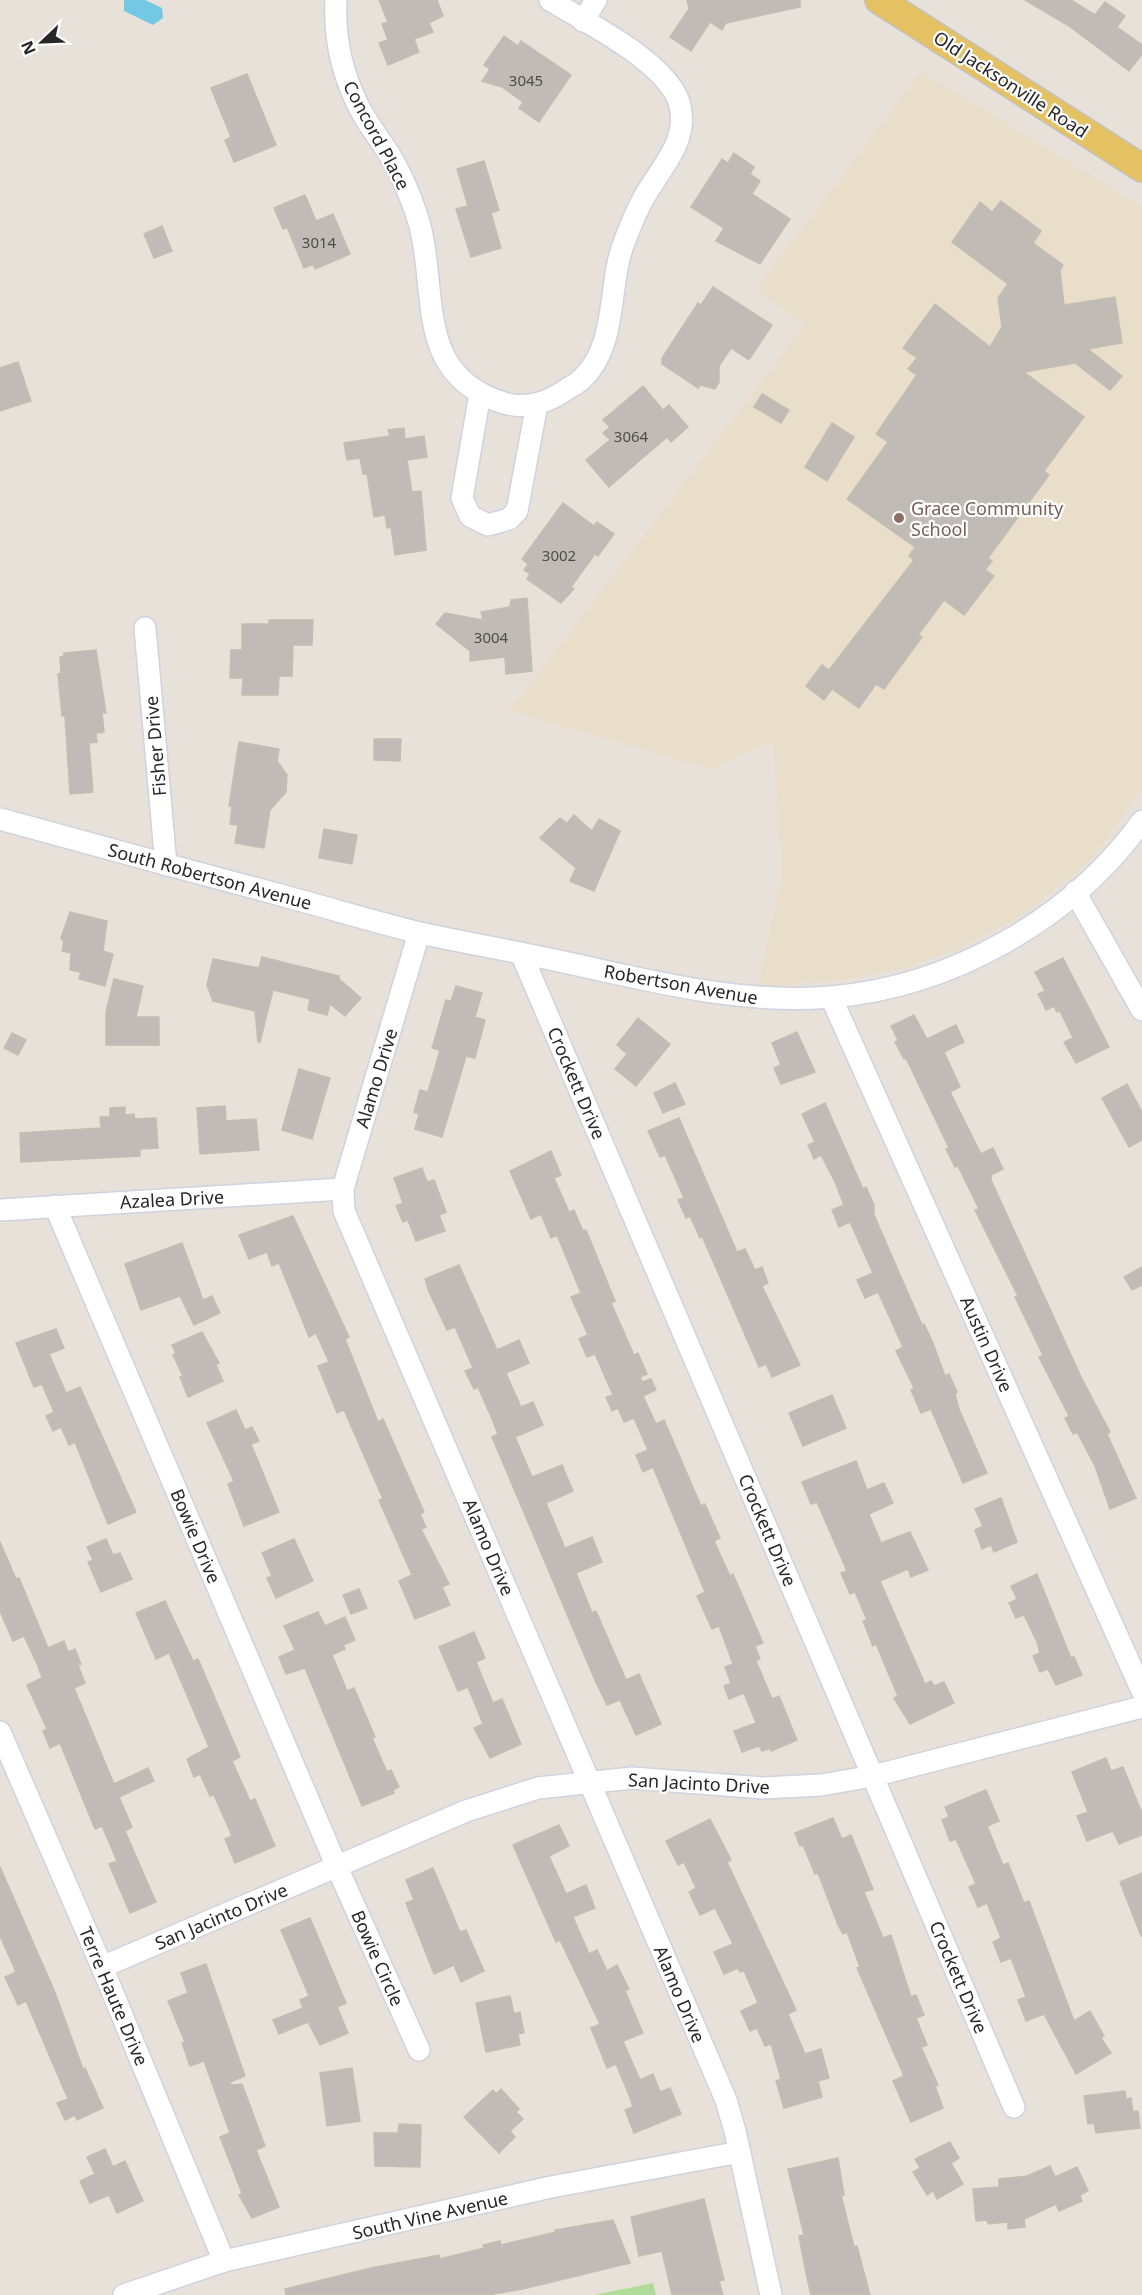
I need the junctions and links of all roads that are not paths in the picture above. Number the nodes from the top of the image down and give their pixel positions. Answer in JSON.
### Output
{"nodes":[{"id":1,"x":336,"y":0,"type":"edge"},
{"id":2,"x":550,"y":0,"type":"edge"},
{"id":3,"x":596,"y":0,"type":"edge"},
{"id":4,"x":879,"y":0,"type":"edge"},
{"id":5,"x":583,"y":21,"type":"junction"},
{"id":6,"x":1142,"y":168,"type":"edge"},
{"id":7,"x":480,"y":394,"type":"junction"},
{"id":8,"x":537,"y":404,"type":"junction"},
{"id":9,"x":145,"y":628,"type":"dead end"},
{"id":10,"x":0,"y":819,"type":"edge"},
{"id":11,"x":1142,"y":821,"type":"edge"},
{"id":12,"x":166,"y":864,"type":"junction"},
{"id":13,"x":1075,"y":892,"type":"junction"},
{"id":14,"x":419,"y":933,"type":"junction"},
{"id":15,"x":521,"y":953,"type":"junction"},
{"id":16,"x":831,"y":997,"type":"junction"},
{"id":17,"x":1142,"y":1010,"type":"edge"},
{"id":18,"x":344,"y":1189,"type":"junction"},
{"id":19,"x":55,"y":1206,"type":"junction"},
{"id":20,"x":0,"y":1210,"type":"edge"},
{"id":21,"x":1142,"y":1691,"type":"edge"},
{"id":22,"x":1142,"y":1707,"type":"edge"},
{"id":23,"x":0,"y":1732,"type":"edge"},
{"id":24,"x":873,"y":1776,"type":"junction"},
{"id":25,"x":590,"y":1780,"type":"junction"},
{"id":26,"x":338,"y":1867,"type":"junction"},
{"id":27,"x":102,"y":1967,"type":"junction"},
{"id":28,"x":419,"y":2050,"type":"dead end"},
{"id":29,"x":1014,"y":2107,"type":"dead end"},
{"id":30,"x":740,"y":2152,"type":"junction"},
{"id":31,"x":224,"y":2261,"type":"junction"},
{"id":32,"x":124,"y":2295,"type":"edge"},
{"id":33,"x":771,"y":2295,"type":"edge"}],
"edges":[{"from":1,"to":7,"type":"street","name":"Concord Place"},
{"from":2,"to":5,"type":"street","name":"Concord Place"},
{"from":3,"to":5,"type":"street"},
{"from":4,"to":6,"type":"main road","name":"Old Jacksonville Road"},
{"from":5,"to":8,"type":"street","name":"Concord Place"},
{"from":7,"to":8,"type":"street","name":"Concord Place"},
{"from":7,"to":8,"type":"street"},
{"from":9,"to":12,"type":"street","name":"Fisher Drive"},
{"from":10,"to":12,"type":"street","name":"South Robertson Avenue"},
{"from":11,"to":13,"type":"street","name":"Robertson Avenue"},
{"from":12,"to":14,"type":"street","name":"South Robertson Avenue"},
{"from":13,"to":16,"type":"street","name":"Robertson Avenue"},
{"from":13,"to":17,"type":"street"},
{"from":14,"to":15,"type":"street","name":"Robertson Avenue"},
{"from":14,"to":18,"type":"street","name":"Alamo Drive"},
{"from":15,"to":16,"type":"street","name":"Robertson Avenue"},
{"from":15,"to":24,"type":"street","name":"Crockett Drive"},
{"from":16,"to":21,"type":"street","name":"Austin Drive"},
{"from":18,"to":19,"type":"street","name":"Azalea Drive"},
{"from":18,"to":25,"type":"street","name":"Alamo Drive"},
{"from":19,"to":20,"type":"street","name":"Azalea Drive"},
{"from":19,"to":26,"type":"street","name":"Bowie Drive"},
{"from":22,"to":24,"type":"street","name":"San Jacinto Drive"},
{"from":23,"to":27,"type":"street","name":"Terre Haute Drive"},
{"from":24,"to":25,"type":"street","name":"San Jacinto Drive"},
{"from":24,"to":29,"type":"street","name":"Crockett Drive"},
{"from":25,"to":26,"type":"street","name":"San Jacinto Drive"},
{"from":25,"to":30,"type":"street","name":"Alamo Drive"},
{"from":26,"to":27,"type":"street","name":"San Jacinto Drive"},
{"from":26,"to":28,"type":"street","name":"Bowie Circle"},
{"from":27,"to":31,"type":"street","name":"Terre Haute Drive"},
{"from":30,"to":31,"type":"street","name":"South Vine Avenue"},
{"from":30,"to":33,"type":"street","name":"Alamo Drive"},
{"from":31,"to":32,"type":"street","name":"South Vine Avenue"}]}
